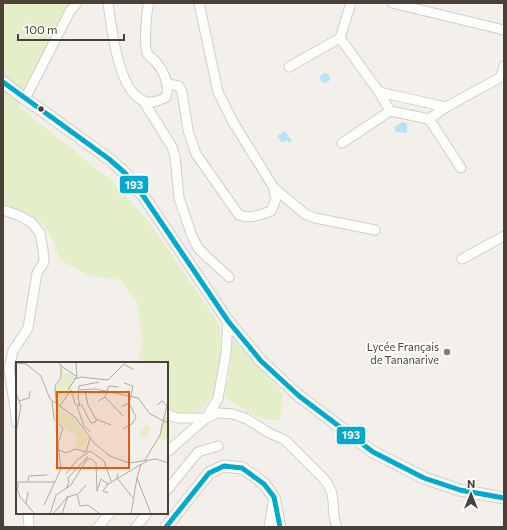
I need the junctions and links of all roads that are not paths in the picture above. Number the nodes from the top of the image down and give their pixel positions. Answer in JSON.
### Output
{"nodes":[{"id":1,"x":77,"y":3,"type":"edge"},
{"id":2,"x":108,"y":3,"type":"edge"},
{"id":3,"x":149,"y":3,"type":"edge"},
{"id":4,"x":199,"y":3,"type":"edge"},
{"id":5,"x":351,"y":3,"type":"edge"},
{"id":6,"x":392,"y":3,"type":"edge"},
{"id":7,"x":72,"y":7,"type":"edge"},
{"id":8,"x":504,"y":30,"type":"edge"},
{"id":9,"x":340,"y":38,"type":"junction"},
{"id":10,"x":504,"y":66,"type":"edge"},
{"id":11,"x":289,"y":67,"type":"dead end"},
{"id":12,"x":503,"y":79,"type":"edge"},
{"id":13,"x":3,"y":82,"type":"edge"},
{"id":14,"x":168,"y":84,"type":"junction"},
{"id":15,"x":379,"y":92,"type":"junction"},
{"id":16,"x":25,"y":99,"type":"junction"},
{"id":17,"x":144,"y":102,"type":"junction"},
{"id":18,"x":446,"y":107,"type":"junction"},
{"id":19,"x":390,"y":111,"type":"junction"},
{"id":20,"x":429,"y":120,"type":"junction"},
{"id":21,"x":342,"y":143,"type":"dead end"},
{"id":22,"x":461,"y":168,"type":"dead end"},
{"id":23,"x":274,"y":188,"type":"junction"},
{"id":24,"x":3,"y":210,"type":"edge"},
{"id":25,"x":375,"y":230,"type":"dead end"},
{"id":26,"x":504,"y":236,"type":"edge"},
{"id":27,"x":462,"y":259,"type":"dead end"},
{"id":28,"x":229,"y":278,"type":"dead end"},
{"id":29,"x":228,"y":321,"type":"junction"},
{"id":30,"x":16,"y":405,"type":"edge"},
{"id":31,"x":168,"y":414,"type":"edge"},
{"id":32,"x":206,"y":418,"type":"junction"},
{"id":33,"x":218,"y":446,"type":"dead end"},
{"id":34,"x":168,"y":451,"type":"edge"},
{"id":35,"x":168,"y":489,"type":"edge"},
{"id":36,"x":274,"y":497,"type":"junction"},
{"id":37,"x":504,"y":498,"type":"edge"},
{"id":38,"x":28,"y":514,"type":"edge"},
{"id":39,"x":109,"y":514,"type":"edge"},
{"id":40,"x":146,"y":514,"type":"edge"},
{"id":41,"x":29,"y":527,"type":"edge"},
{"id":42,"x":98,"y":527,"type":"edge"},
{"id":43,"x":136,"y":527,"type":"edge"},
{"id":44,"x":166,"y":527,"type":"edge"},
{"id":45,"x":269,"y":527,"type":"edge"},
{"id":46,"x":280,"y":527,"type":"edge"},
{"id":47,"x":337,"y":527,"type":"edge"}],
"edges":[{"from":1,"to":7,"type":"street"},
{"from":2,"to":17,"type":"street"},
{"from":3,"to":14,"type":"street"},
{"from":4,"to":23,"type":"street"},
{"from":5,"to":9,"type":"street"},
{"from":6,"to":8,"type":"street"},
{"from":7,"to":16,"type":"street"},
{"from":9,"to":11,"type":"street"},
{"from":9,"to":15,"type":"street"},
{"from":10,"to":12,"type":"street"},
{"from":12,"to":18,"type":"street"},
{"from":13,"to":16,"type":"street"},
{"from":14,"to":17,"type":"street"},
{"from":14,"to":23,"type":"street"},
{"from":15,"to":18,"type":"street"},
{"from":15,"to":19,"type":"street"},
{"from":16,"to":29,"type":"street"},
{"from":17,"to":28,"type":"street"},
{"from":18,"to":20,"type":"street"},
{"from":19,"to":20,"type":"street"},
{"from":19,"to":21,"type":"street"},
{"from":20,"to":22,"type":"street"},
{"from":23,"to":25,"type":"street"},
{"from":24,"to":30,"type":"street"},
{"from":26,"to":27,"type":"street"},
{"from":29,"to":32,"type":"street"},
{"from":29,"to":37,"type":"street"},
{"from":31,"to":32,"type":"street"},
{"from":32,"to":34,"type":"street"},
{"from":32,"to":47,"type":"street"},
{"from":33,"to":35,"type":"street"},
{"from":36,"to":44,"type":"street"},
{"from":36,"to":45,"type":"street"},
{"from":36,"to":46,"type":"street"},
{"from":38,"to":41,"type":"street"},
{"from":39,"to":42,"type":"street"},
{"from":40,"to":43,"type":"street"}]}
